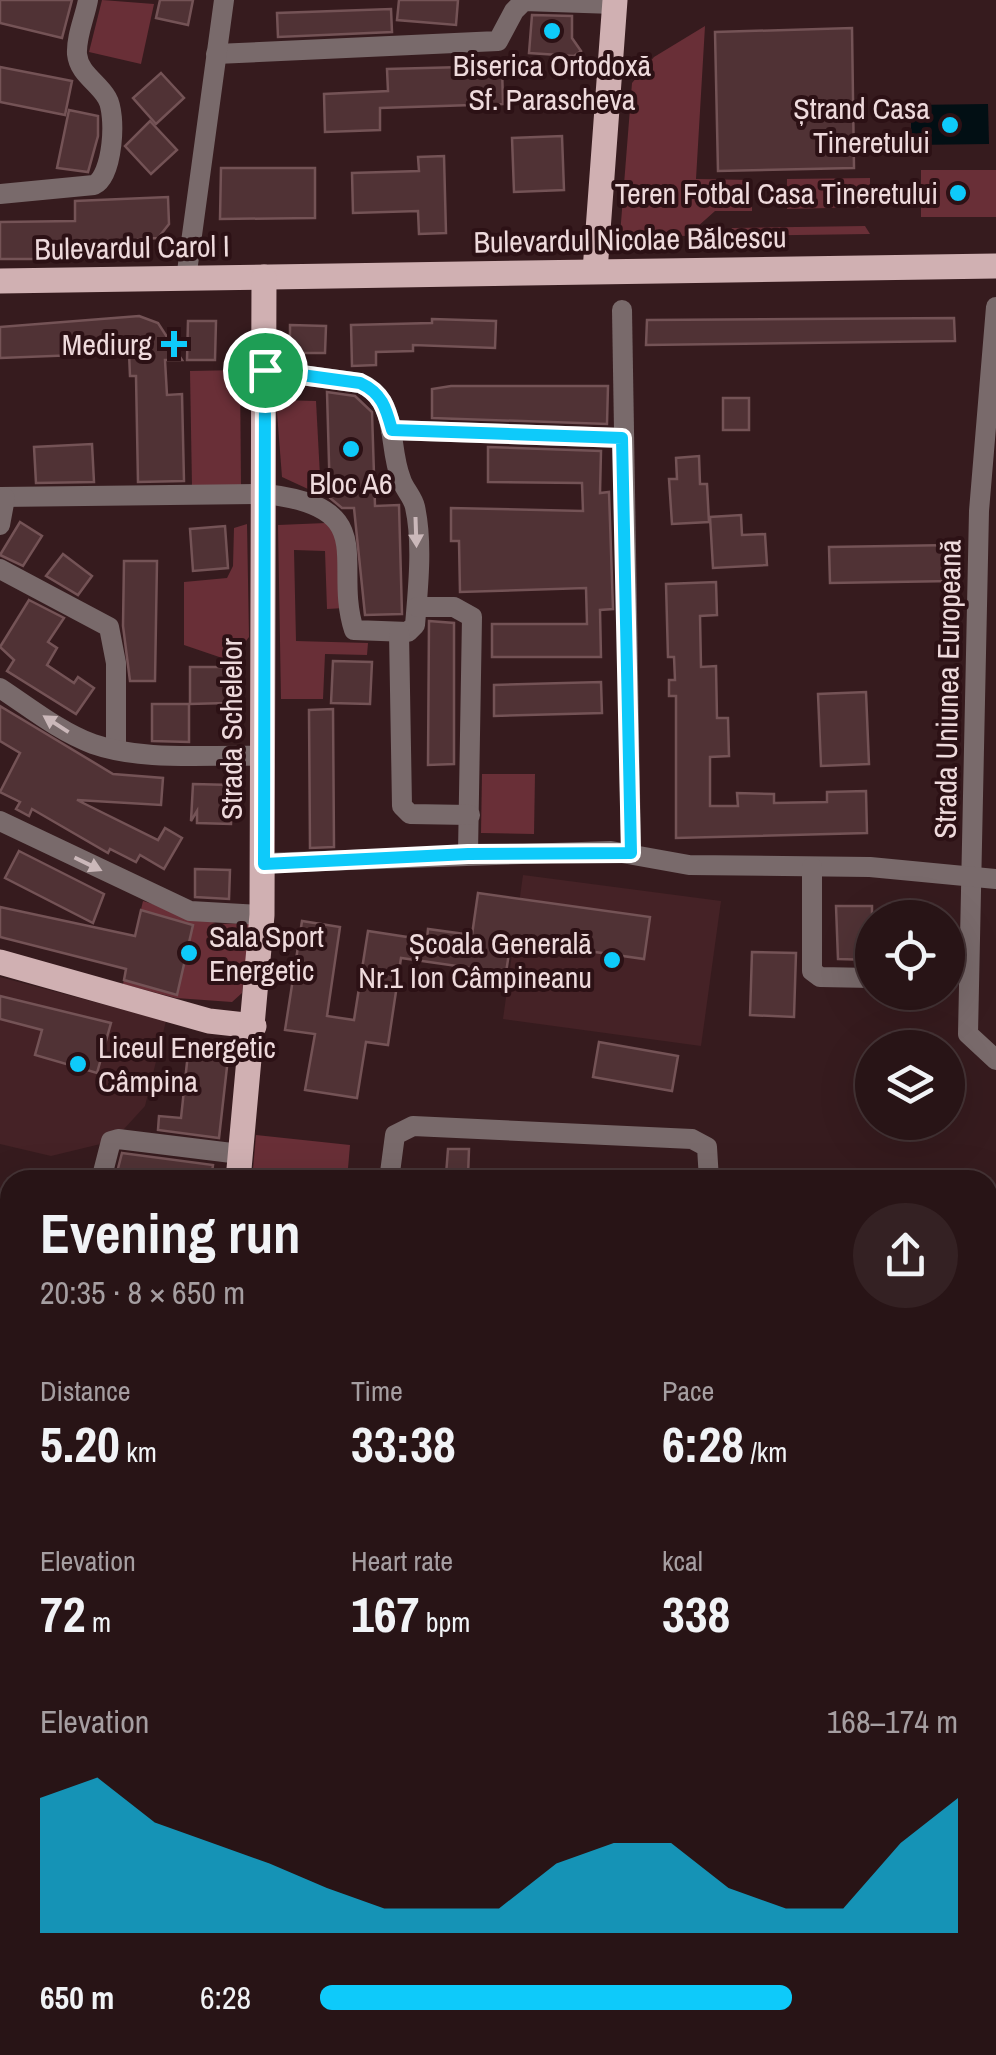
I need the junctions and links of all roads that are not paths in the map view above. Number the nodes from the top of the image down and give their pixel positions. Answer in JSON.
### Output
{"nodes":[{"id":1,"x":88,"y":0,"type":"edge"},
{"id":2,"x":224,"y":0,"type":"edge"},
{"id":3,"x":614,"y":2,"type":"edge"},
{"id":4,"x":216,"y":54,"type":"junction"},
{"id":5,"x":0,"y":194,"type":"edge"},
{"id":6,"x":996,"y":266,"type":"edge"},
{"id":7,"x":595,"y":271,"type":"junction"},
{"id":8,"x":264,"y":278,"type":"junction"},
{"id":9,"x":186,"y":279,"type":"junction"},
{"id":10,"x":0,"y":281,"type":"edge"},
{"id":11,"x":996,"y":307,"type":"edge"},
{"id":12,"x":622,"y":310,"type":"dead end"},
{"id":13,"x":265,"y":370,"type":"junction"},
{"id":14,"x":392,"y":430,"type":"junction"},
{"id":15,"x":622,"y":438,"type":"junction"},
{"id":16,"x":266,"y":494,"type":"junction"},
{"id":17,"x":2,"y":498,"type":"edge"},
{"id":18,"x":0,"y":525,"type":"edge"},
{"id":19,"x":0,"y":569,"type":"edge"},
{"id":20,"x":416,"y":607,"type":"junction"},
{"id":21,"x":400,"y":632,"type":"junction"},
{"id":22,"x":0,"y":688,"type":"edge"},
{"id":23,"x":116,"y":749,"type":"junction"},
{"id":24,"x":263,"y":756,"type":"junction"},
{"id":25,"x":470,"y":816,"type":"junction"},
{"id":26,"x":0,"y":821,"type":"edge"},
{"id":27,"x":631,"y":853,"type":"junction"},
{"id":28,"x":468,"y":854,"type":"junction"},
{"id":29,"x":264,"y":864,"type":"junction"},
{"id":30,"x":812,"y":866,"type":"junction"},
{"id":31,"x":973,"y":875,"type":"junction"},
{"id":32,"x":996,"y":880,"type":"edge"},
{"id":33,"x":262,"y":914,"type":"junction"},
{"id":34,"x":0,"y":962,"type":"edge"},
{"id":35,"x":855,"y":978,"type":"edge"},
{"id":36,"x":254,"y":1026,"type":"junction"},
{"id":37,"x":996,"y":1060,"type":"edge"},
{"id":38,"x":240,"y":1154,"type":"junction"},
{"id":39,"x":103,"y":1170,"type":"edge"},
{"id":40,"x":239,"y":1170,"type":"edge"},
{"id":41,"x":390,"y":1170,"type":"edge"},
{"id":42,"x":709,"y":1170,"type":"edge"}],
"edges":[{"from":1,"to":5,"type":"street"},
{"from":2,"to":4,"type":"street"},
{"from":3,"to":4,"type":"street"},
{"from":3,"to":7,"type":"main road"},
{"from":4,"to":9,"type":"street"},
{"from":6,"to":7,"type":"main road","name":"Bulevardul Nicolae Bălcescu"},
{"from":7,"to":8,"type":"main road","name":"Bulevardul Nicolae Bălcescu"},
{"from":8,"to":9,"type":"main road","name":"Bulevardul Carol I"},
{"from":8,"to":13,"type":"main road","name":"Strada Schelelor"},
{"from":9,"to":10,"type":"main road","name":"Bulevardul Carol I"},
{"from":11,"to":31,"type":"street","name":"Strada Uniunea Europeană"},
{"from":12,"to":15,"type":"street"},
{"from":13,"to":14,"type":"street"},
{"from":13,"to":16,"type":"main road","name":"Strada Schelelor"},
{"from":14,"to":15,"type":"street"},
{"from":14,"to":20,"type":"street","one_way":true},
{"from":15,"to":27,"type":"street"},
{"from":16,"to":17,"type":"street"},
{"from":16,"to":21,"type":"street"},
{"from":16,"to":24,"type":"main road","name":"Strada Schelelor"},
{"from":17,"to":18,"type":"street"},
{"from":19,"to":23,"type":"street"},
{"from":20,"to":21,"type":"street"},
{"from":20,"to":25,"type":"street"},
{"from":21,"to":25,"type":"street"},
{"from":23,"to":22,"type":"street","one_way":true},
{"from":23,"to":24,"type":"street"},
{"from":24,"to":29,"type":"main road","name":"Strada Schelelor"},
{"from":25,"to":28,"type":"street"},
{"from":26,"to":33,"type":"street","one_way":true},
{"from":27,"to":28,"type":"street"},
{"from":27,"to":30,"type":"street"},
{"from":28,"to":29,"type":"street"},
{"from":29,"to":33,"type":"main road","name":"Strada Schelelor"},
{"from":30,"to":31,"type":"street"},
{"from":30,"to":35,"type":"street"},
{"from":31,"to":32,"type":"street"},
{"from":31,"to":37,"type":"street","name":"Strada Uniunea Europeană"},
{"from":33,"to":36,"type":"main road","name":"Strada Schelelor"},
{"from":34,"to":36,"type":"main road"},
{"from":36,"to":38,"type":"main road","name":"Strada Schelelor"},
{"from":38,"to":39,"type":"street"},
{"from":38,"to":40,"type":"main road","name":"Strada Schelelor"},
{"from":41,"to":42,"type":"street"}]}
